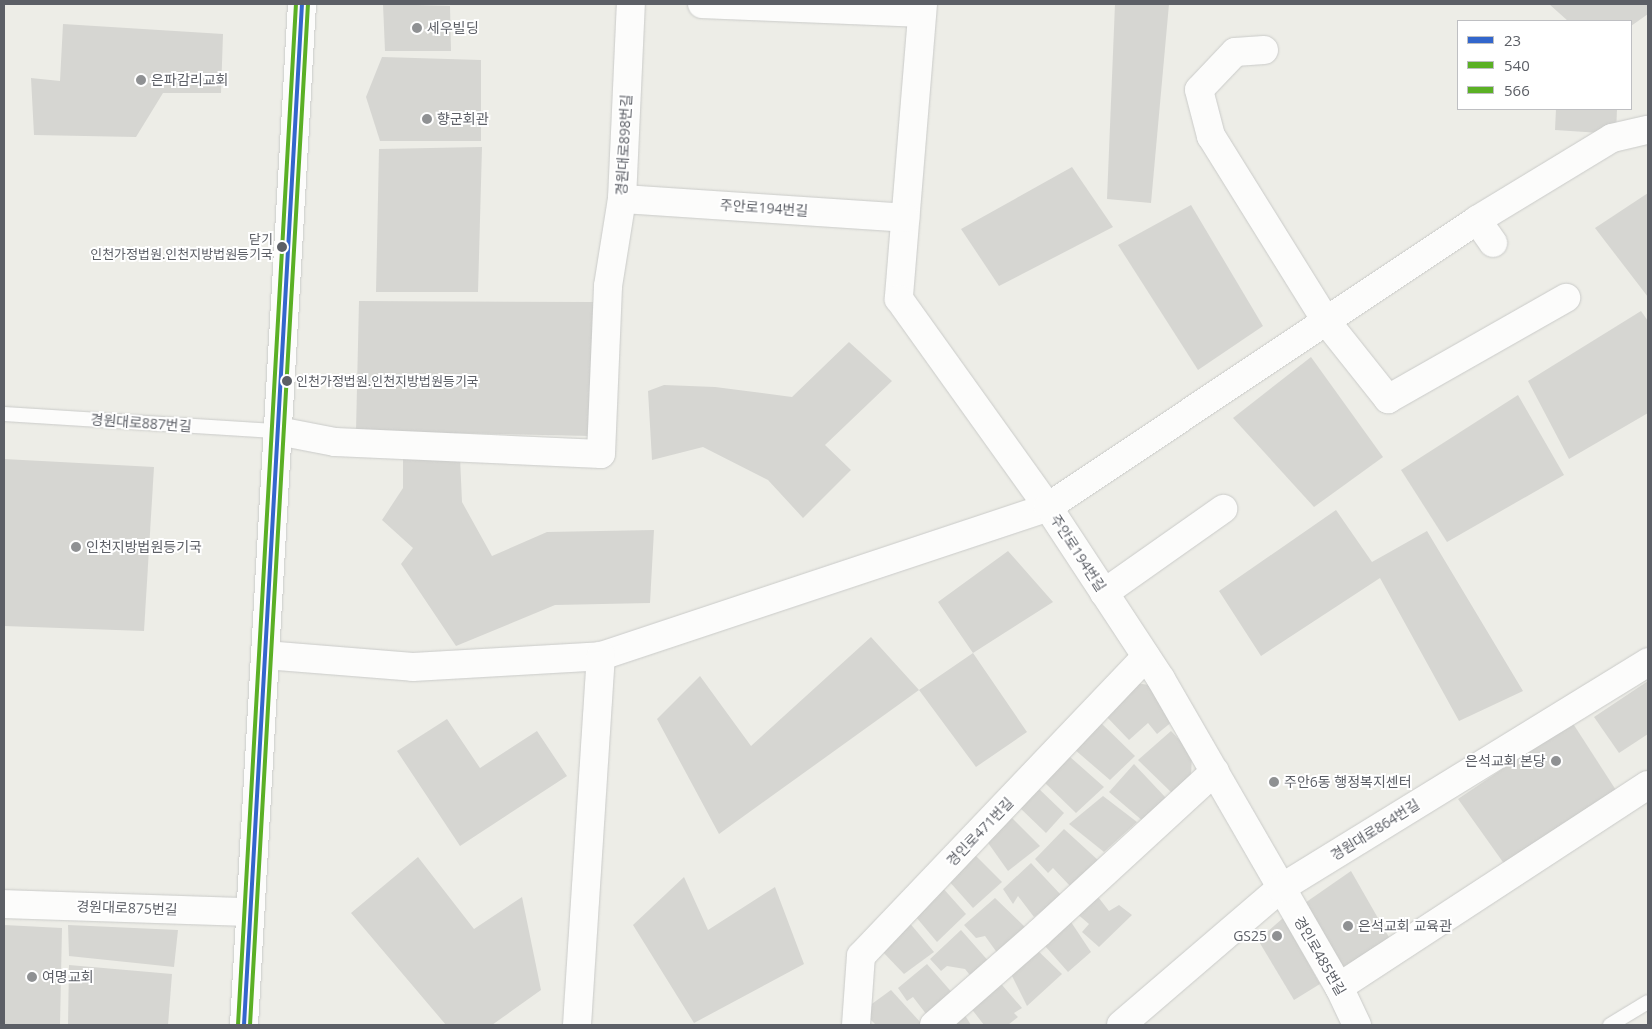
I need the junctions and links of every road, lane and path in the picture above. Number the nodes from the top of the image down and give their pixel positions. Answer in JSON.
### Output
{"nodes":[{"id":1,"x":302,"y":4,"type":"edge"},
{"id":2,"x":631,"y":4,"type":"edge"},
{"id":3,"x":702,"y":4,"type":"edge"},
{"id":4,"x":923,"y":9,"type":"edge"},
{"id":5,"x":1264,"y":50,"type":"dead end"},
{"id":6,"x":1648,"y":130,"type":"edge"},
{"id":7,"x":622,"y":198,"type":"junction"},
{"id":8,"x":906,"y":218,"type":"junction"},
{"id":9,"x":1477,"y":220,"type":"junction"},
{"id":10,"x":1492,"y":243,"type":"dead end"},
{"id":11,"x":1566,"y":298,"type":"dead end"},
{"id":12,"x":1326,"y":322,"type":"junction"},
{"id":13,"x":4,"y":414,"type":"edge"},
{"id":14,"x":278,"y":431,"type":"junction"},
{"id":15,"x":1048,"y":508,"type":"junction"},
{"id":16,"x":1223,"y":509,"type":"dead end"},
{"id":17,"x":1104,"y":593,"type":"junction"},
{"id":18,"x":265,"y":655,"type":"junction"},
{"id":19,"x":601,"y":656,"type":"junction"},
{"id":20,"x":1146,"y":657,"type":"junction"},
{"id":21,"x":1648,"y":662,"type":"edge"},
{"id":22,"x":1215,"y":771,"type":"junction"},
{"id":23,"x":1648,"y":785,"type":"edge"},
{"id":24,"x":1281,"y":888,"type":"junction"},
{"id":25,"x":4,"y":904,"type":"edge"},
{"id":26,"x":250,"y":912,"type":"junction"},
{"id":27,"x":1339,"y":987,"type":"junction"},
{"id":28,"x":1648,"y":1002,"type":"edge"},
{"id":29,"x":244,"y":1025,"type":"edge"},
{"id":30,"x":577,"y":1025,"type":"edge"},
{"id":31,"x":856,"y":1025,"type":"edge"},
{"id":32,"x":934,"y":1025,"type":"edge"},
{"id":33,"x":1121,"y":1025,"type":"edge"},
{"id":34,"x":1358,"y":1025,"type":"edge"},
{"id":35,"x":1610,"y":1025,"type":"edge"}],
"edges":[{"from":1,"to":14,"type":"street"},
{"from":2,"to":7,"type":"street","name":"경원대로898번길"},
{"from":3,"to":4,"type":"street"},
{"from":4,"to":8,"type":"street","name":"주안로194번길"},
{"from":5,"to":12,"type":"street"},
{"from":6,"to":9,"type":"street"},
{"from":7,"to":8,"type":"street","name":"주안로194번길"},
{"from":7,"to":14,"type":"street","name":"경원대로898번길"},
{"from":8,"to":15,"type":"street","name":"주안로194번길"},
{"from":9,"to":10,"type":"street"},
{"from":9,"to":12,"type":"street"},
{"from":11,"to":12,"type":"street"},
{"from":12,"to":15,"type":"street"},
{"from":13,"to":14,"type":"lane","name":"경원대로887번길"},
{"from":14,"to":18,"type":"street"},
{"from":15,"to":17,"type":"street","name":"주안로194번길"},
{"from":15,"to":19,"type":"street"},
{"from":16,"to":17,"type":"street"},
{"from":17,"to":20,"type":"street","name":"주안로194번길"},
{"from":18,"to":19,"type":"street"},
{"from":18,"to":26,"type":"street"},
{"from":19,"to":30,"type":"street"},
{"from":20,"to":22,"type":"street","name":"주안로194번길"},
{"from":20,"to":31,"type":"street","name":"경인로471번길"},
{"from":21,"to":24,"type":"street","name":"경원대로864번길"},
{"from":22,"to":24,"type":"street","name":"주안로194번길"},
{"from":22,"to":32,"type":"street"},
{"from":23,"to":27,"type":"street"},
{"from":24,"to":27,"type":"street","name":"경인로485번길"},
{"from":24,"to":33,"type":"street","name":"경원대로864번길"},
{"from":25,"to":26,"type":"street","name":"경원대로875번길"},
{"from":26,"to":29,"type":"street"},
{"from":27,"to":34,"type":"street","name":"경인로485번길"},
{"from":28,"to":35,"type":"lane"}]}
